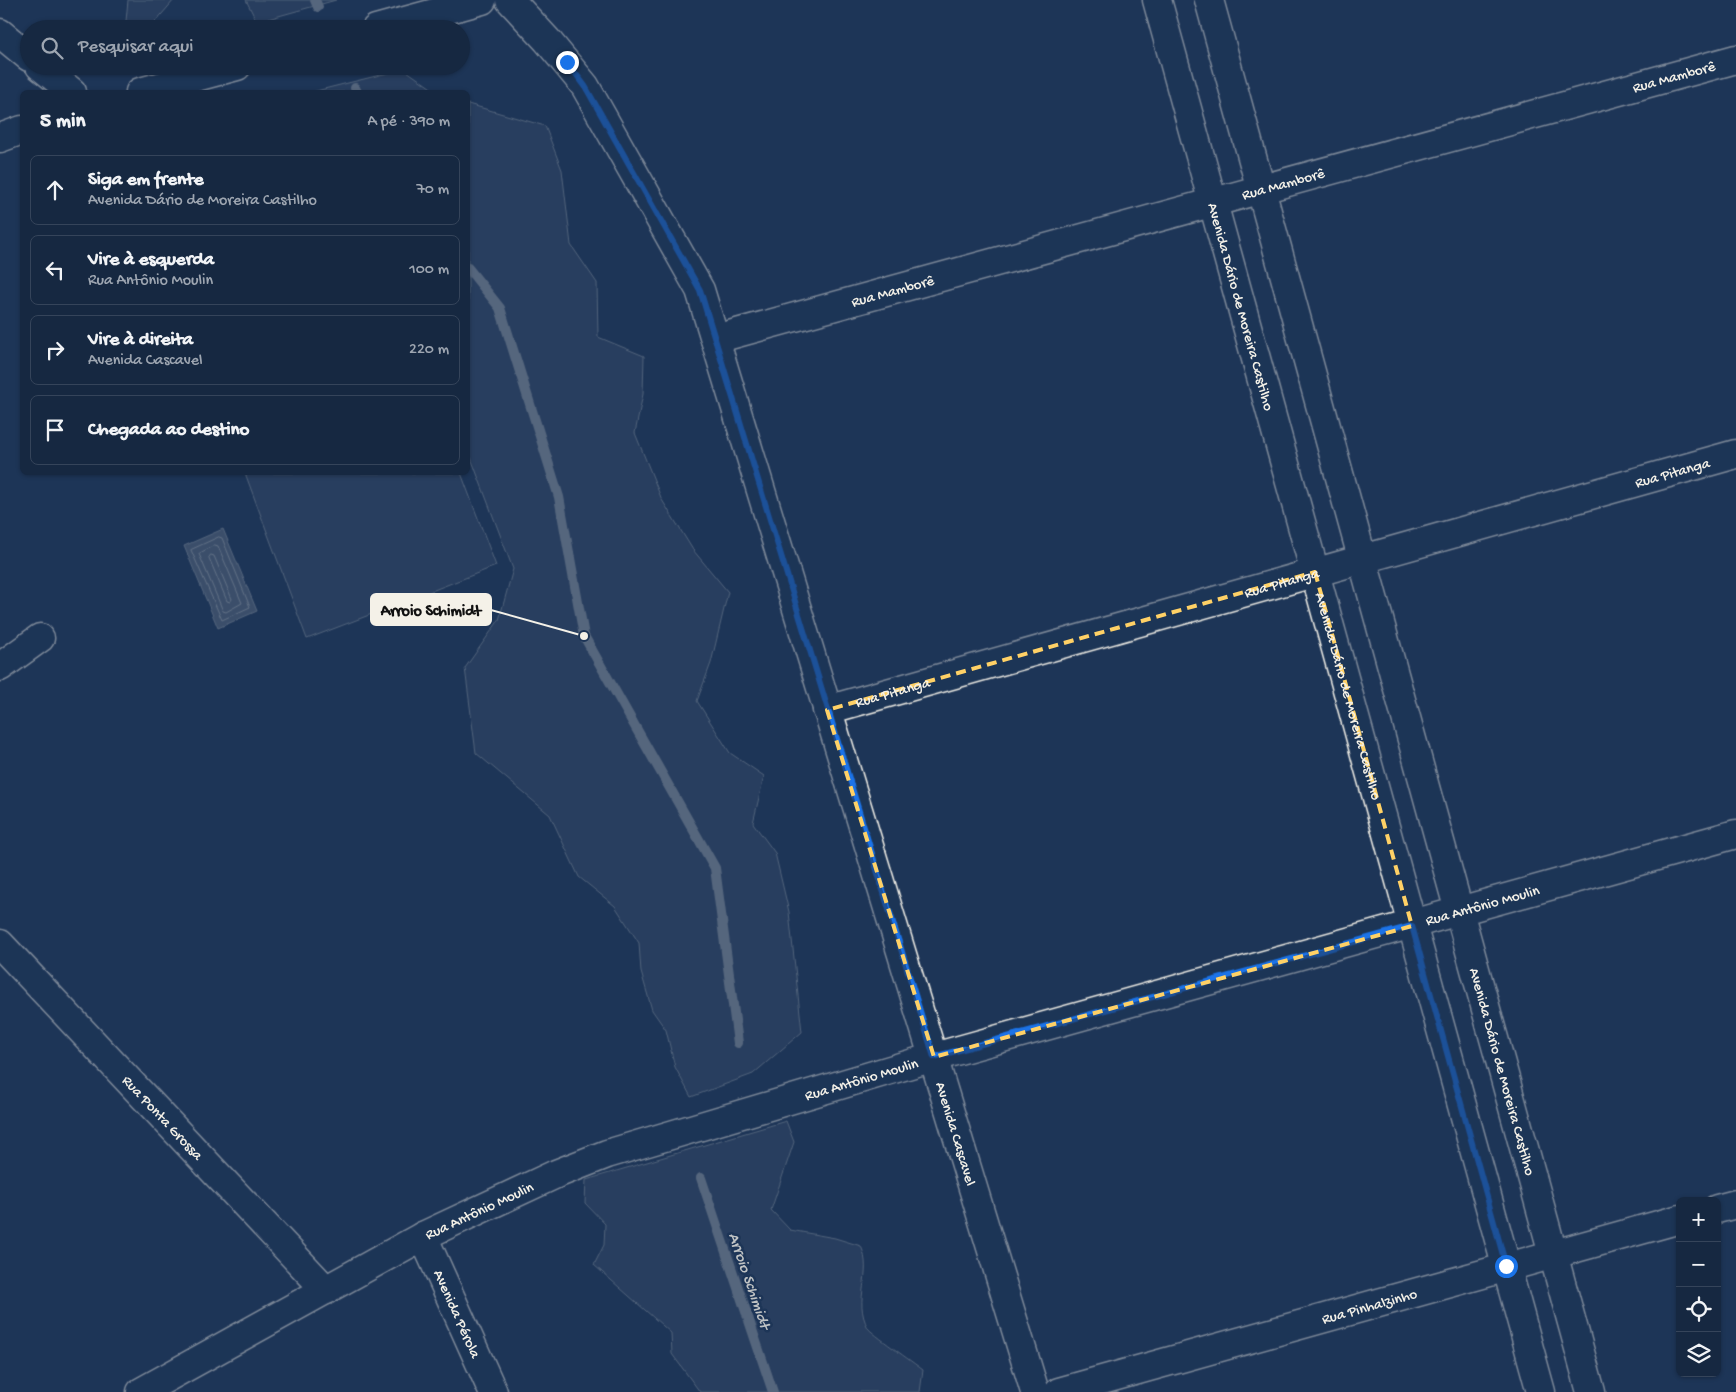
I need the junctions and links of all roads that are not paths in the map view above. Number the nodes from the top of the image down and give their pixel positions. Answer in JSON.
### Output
{"nodes":[{"id":1,"x":482,"y":0,"type":"edge"},
{"id":2,"x":510,"y":0,"type":"edge"},
{"id":3,"x":1157,"y":0,"type":"edge"},
{"id":4,"x":1209,"y":0,"type":"edge"},
{"id":5,"x":409,"y":20,"type":"edge"},
{"id":6,"x":0,"y":33,"type":"edge"},
{"id":7,"x":20,"y":50,"type":"edge"},
{"id":8,"x":1736,"y":59,"type":"edge"},
{"id":9,"x":51,"y":75,"type":"edge"},
{"id":10,"x":203,"y":75,"type":"edge"},
{"id":11,"x":70,"y":90,"type":"edge"},
{"id":12,"x":147,"y":90,"type":"edge"},
{"id":13,"x":20,"y":131,"type":"edge"},
{"id":14,"x":0,"y":138,"type":"edge"},
{"id":15,"x":1261,"y":190,"type":"junction"},
{"id":16,"x":1213,"y":203,"type":"junction"},
{"id":17,"x":715,"y":339,"type":"junction"},
{"id":18,"x":1736,"y":454,"type":"edge"},
{"id":19,"x":1362,"y":559,"type":"junction"},
{"id":20,"x":1314,"y":572,"type":"junction"},
{"id":21,"x":40,"y":638,"type":"dead end"},
{"id":22,"x":0,"y":667,"type":"edge"},
{"id":23,"x":827,"y":710,"type":"junction"},
{"id":24,"x":1736,"y":834,"type":"edge"},
{"id":25,"x":1459,"y":913,"type":"junction"},
{"id":26,"x":1412,"y":926,"type":"junction"},
{"id":27,"x":0,"y":944,"type":"edge"},
{"id":28,"x":934,"y":1057,"type":"junction"},
{"id":29,"x":1736,"y":1204,"type":"edge"},
{"id":30,"x":1721,"y":1208,"type":"edge"},
{"id":31,"x":1676,"y":1220,"type":"edge"},
{"id":32,"x":423,"y":1236,"type":"junction"},
{"id":33,"x":1553,"y":1253,"type":"junction"},
{"id":34,"x":1506,"y":1266,"type":"junction"},
{"id":35,"x":326,"y":1290,"type":"junction"},
{"id":36,"x":141,"y":1392,"type":"edge"},
{"id":37,"x":493,"y":1392,"type":"edge"},
{"id":38,"x":1035,"y":1392,"type":"edge"},
{"id":39,"x":1059,"y":1392,"type":"edge"},
{"id":40,"x":1541,"y":1392,"type":"edge"},
{"id":41,"x":1591,"y":1392,"type":"edge"}],
"edges":[{"from":1,"to":5,"type":"street"},
{"from":2,"to":17,"type":"street","name":"Avenida Cascavel"},
{"from":3,"to":16,"type":"street","name":"Avenida Dário de Moreira Castilho"},
{"from":4,"to":15,"type":"street","name":"Avenida Dário de Moreira Castilho"},
{"from":6,"to":7,"type":"street"},
{"from":8,"to":15,"type":"street","name":"Rua Mamborê"},
{"from":9,"to":11,"type":"street"},
{"from":10,"to":12,"type":"street"},
{"from":13,"to":14,"type":"street"},
{"from":15,"to":16,"type":"street","name":"Rua Mamborê"},
{"from":15,"to":19,"type":"street","name":"Avenida Dário de Moreira Castilho"},
{"from":16,"to":17,"type":"street","name":"Rua Mamborê"},
{"from":16,"to":20,"type":"street","name":"Avenida Dário de Moreira Castilho"},
{"from":17,"to":23,"type":"street","name":"Avenida Cascavel"},
{"from":18,"to":19,"type":"street","name":"Rua Pitanga"},
{"from":19,"to":20,"type":"street","name":"Rua Pitanga"},
{"from":19,"to":25,"type":"street","name":"Avenida Dário de Moreira Castilho"},
{"from":20,"to":23,"type":"street","name":"Rua Pitanga"},
{"from":20,"to":26,"type":"street","name":"Avenida Dário de Moreira Castilho"},
{"from":21,"to":22,"type":"street"},
{"from":23,"to":28,"type":"street","name":"Avenida Cascavel"},
{"from":24,"to":25,"type":"street","name":"Rua Antônio Moulin"},
{"from":25,"to":26,"type":"street","name":"Rua Antônio Moulin"},
{"from":25,"to":33,"type":"street","name":"Avenida Dário de Moreira Castilho"},
{"from":26,"to":28,"type":"street","name":"Rua Antônio Moulin"},
{"from":26,"to":34,"type":"street","name":"Avenida Dário de Moreira Castilho"},
{"from":27,"to":35,"type":"street","name":"Rua Ponta Grossa"},
{"from":28,"to":32,"type":"street","name":"Rua Antônio Moulin"},
{"from":28,"to":38,"type":"street","name":"Avenida Cascavel"},
{"from":29,"to":30,"type":"street"},
{"from":31,"to":33,"type":"street","name":"Rua Pinhalzinho"},
{"from":32,"to":35,"type":"street","name":"Rua Antônio Moulin"},
{"from":32,"to":37,"type":"street","name":"Avenida Pérola"},
{"from":33,"to":34,"type":"street","name":"Rua Pinhalzinho"},
{"from":33,"to":41,"type":"street","name":"Avenida Dário de Moreira Castilho"},
{"from":34,"to":39,"type":"street","name":"Rua Pinhalzinho"},
{"from":34,"to":40,"type":"street","name":"Avenida Dário de Moreira Castilho"},
{"from":35,"to":36,"type":"street","name":"Rua Antônio Moulin"}]}
